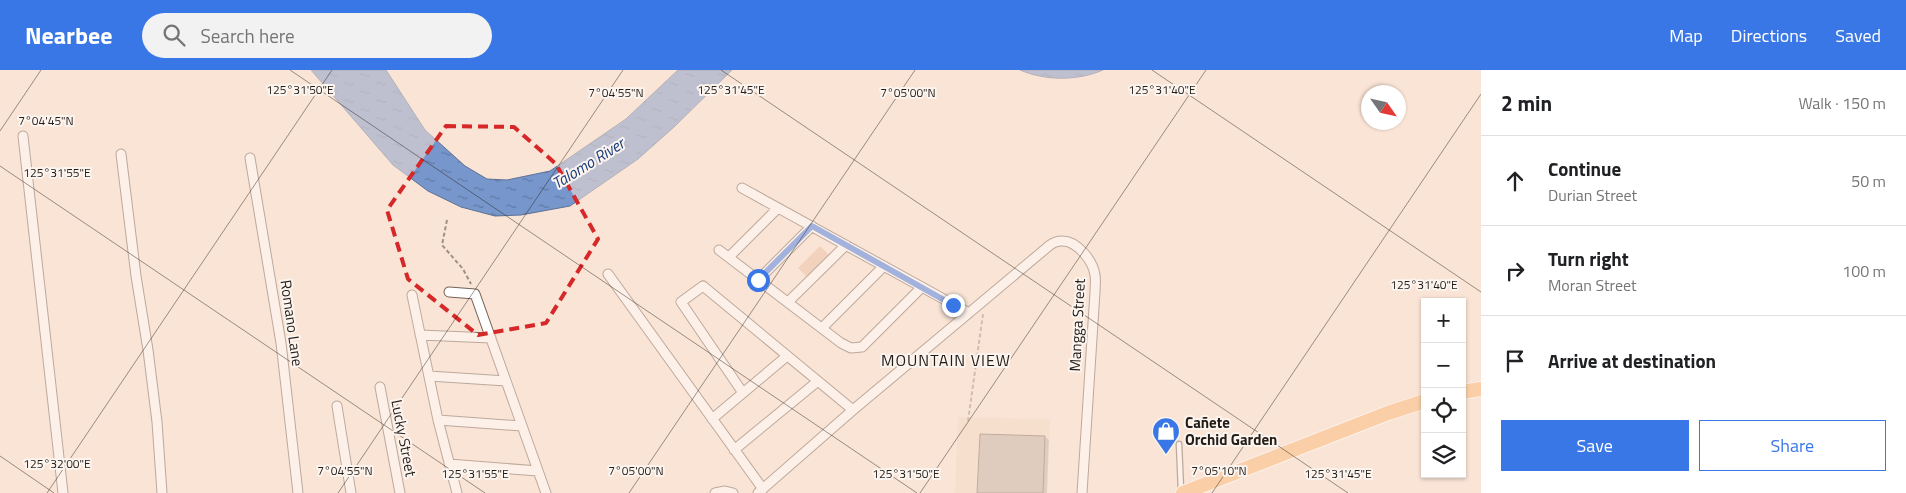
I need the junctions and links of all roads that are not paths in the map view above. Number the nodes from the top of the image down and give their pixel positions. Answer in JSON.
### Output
{"nodes":[{"id":1,"x":23,"y":136,"type":"dead end"},
{"id":2,"x":121,"y":154,"type":"dead end"},
{"id":3,"x":250,"y":158,"type":"dead end"},
{"id":4,"x":742,"y":188,"type":"dead end"},
{"id":5,"x":778,"y":208,"type":"junction"},
{"id":6,"x":812,"y":226,"type":"junction"},
{"id":7,"x":846,"y":245,"type":"junction"},
{"id":8,"x":719,"y":250,"type":"dead end"},
{"id":9,"x":729,"y":257,"type":"junction"},
{"id":10,"x":884,"y":266,"type":"junction"},
{"id":11,"x":608,"y":274,"type":"dead end"},
{"id":12,"x":758,"y":280,"type":"junction"},
{"id":13,"x":922,"y":287,"type":"junction"},
{"id":14,"x":449,"y":292,"type":"dead end"},
{"id":15,"x":412,"y":295,"type":"dead end"},
{"id":16,"x":788,"y":302,"type":"junction"},
{"id":17,"x":969,"y":313,"type":"junction"},
{"id":18,"x":822,"y":328,"type":"junction"},
{"id":19,"x":420,"y":335,"type":"junction"},
{"id":20,"x":491,"y":338,"type":"junction"},
{"id":21,"x":788,"y":356,"type":"junction"},
{"id":22,"x":429,"y":376,"type":"junction"},
{"id":23,"x":506,"y":380,"type":"junction"},
{"id":24,"x":818,"y":381,"type":"junction"},
{"id":25,"x":380,"y":388,"type":"dead end"},
{"id":26,"x":1481,"y":389,"type":"edge"},
{"id":27,"x":1466,"y":391,"type":"edge"},
{"id":28,"x":743,"y":393,"type":"junction"},
{"id":29,"x":1421,"y":403,"type":"edge"},
{"id":30,"x":337,"y":406,"type":"dead end"},
{"id":31,"x":853,"y":410,"type":"junction"},
{"id":32,"x":712,"y":419,"type":"junction"},
{"id":33,"x":438,"y":420,"type":"junction"},
{"id":34,"x":522,"y":426,"type":"junction"},
{"id":35,"x":1179,"y":444,"type":"dead end"},
{"id":36,"x":734,"y":450,"type":"junction"},
{"id":37,"x":449,"y":464,"type":"junction"},
{"id":38,"x":538,"y":470,"type":"junction"},
{"id":39,"x":761,"y":491,"type":"edge"},
{"id":40,"x":63,"y":493,"type":"edge"},
{"id":41,"x":162,"y":493,"type":"edge"},
{"id":42,"x":298,"y":493,"type":"edge"},
{"id":43,"x":351,"y":493,"type":"edge"},
{"id":44,"x":400,"y":493,"type":"edge"},
{"id":45,"x":456,"y":493,"type":"edge"},
{"id":46,"x":546,"y":493,"type":"edge"},
{"id":47,"x":715,"y":493,"type":"edge"},
{"id":48,"x":733,"y":493,"type":"edge"},
{"id":49,"x":1082,"y":493,"type":"edge"},
{"id":50,"x":1182,"y":493,"type":"edge"}],
"edges":[{"from":1,"to":40,"type":"street"},
{"from":2,"to":41,"type":"street"},
{"from":3,"to":42,"type":"street","name":"Romano Lane"},
{"from":4,"to":5,"type":"street"},
{"from":5,"to":6,"type":"street"},
{"from":5,"to":9,"type":"street"},
{"from":6,"to":7,"type":"street"},
{"from":6,"to":12,"type":"street"},
{"from":7,"to":10,"type":"street"},
{"from":7,"to":16,"type":"street"},
{"from":8,"to":9,"type":"street"},
{"from":9,"to":12,"type":"street"},
{"from":10,"to":13,"type":"street"},
{"from":10,"to":18,"type":"street"},
{"from":11,"to":32,"type":"street"},
{"from":12,"to":16,"type":"street"},
{"from":13,"to":17,"type":"street"},
{"from":13,"to":18,"type":"street"},
{"from":14,"to":20,"type":"street"},
{"from":15,"to":19,"type":"street"},
{"from":16,"to":18,"type":"street"},
{"from":17,"to":31,"type":"street","name":"Mangga Street"},
{"from":17,"to":49,"type":"street","name":"Mangga Street"},
{"from":19,"to":20,"type":"street"},
{"from":19,"to":22,"type":"street"},
{"from":20,"to":23,"type":"street"},
{"from":21,"to":24,"type":"street"},
{"from":21,"to":28,"type":"street"},
{"from":21,"to":28,"type":"street"},
{"from":22,"to":23,"type":"street"},
{"from":22,"to":33,"type":"street"},
{"from":23,"to":34,"type":"street"},
{"from":24,"to":31,"type":"street"},
{"from":24,"to":36,"type":"street"},
{"from":25,"to":44,"type":"street","name":"Lucky Street"},
{"from":26,"to":27,"type":"main road"},
{"from":28,"to":32,"type":"street"},
{"from":29,"to":50,"type":"main road"},
{"from":30,"to":43,"type":"street"},
{"from":31,"to":39,"type":"street","name":"Mangga Street"},
{"from":32,"to":36,"type":"street"},
{"from":33,"to":34,"type":"street"},
{"from":33,"to":37,"type":"street"},
{"from":34,"to":38,"type":"street"},
{"from":35,"to":50,"type":"lane"},
{"from":36,"to":39,"type":"street"},
{"from":37,"to":38,"type":"street"},
{"from":37,"to":45,"type":"street"},
{"from":38,"to":46,"type":"street"},
{"from":47,"to":48,"type":"street"}]}
